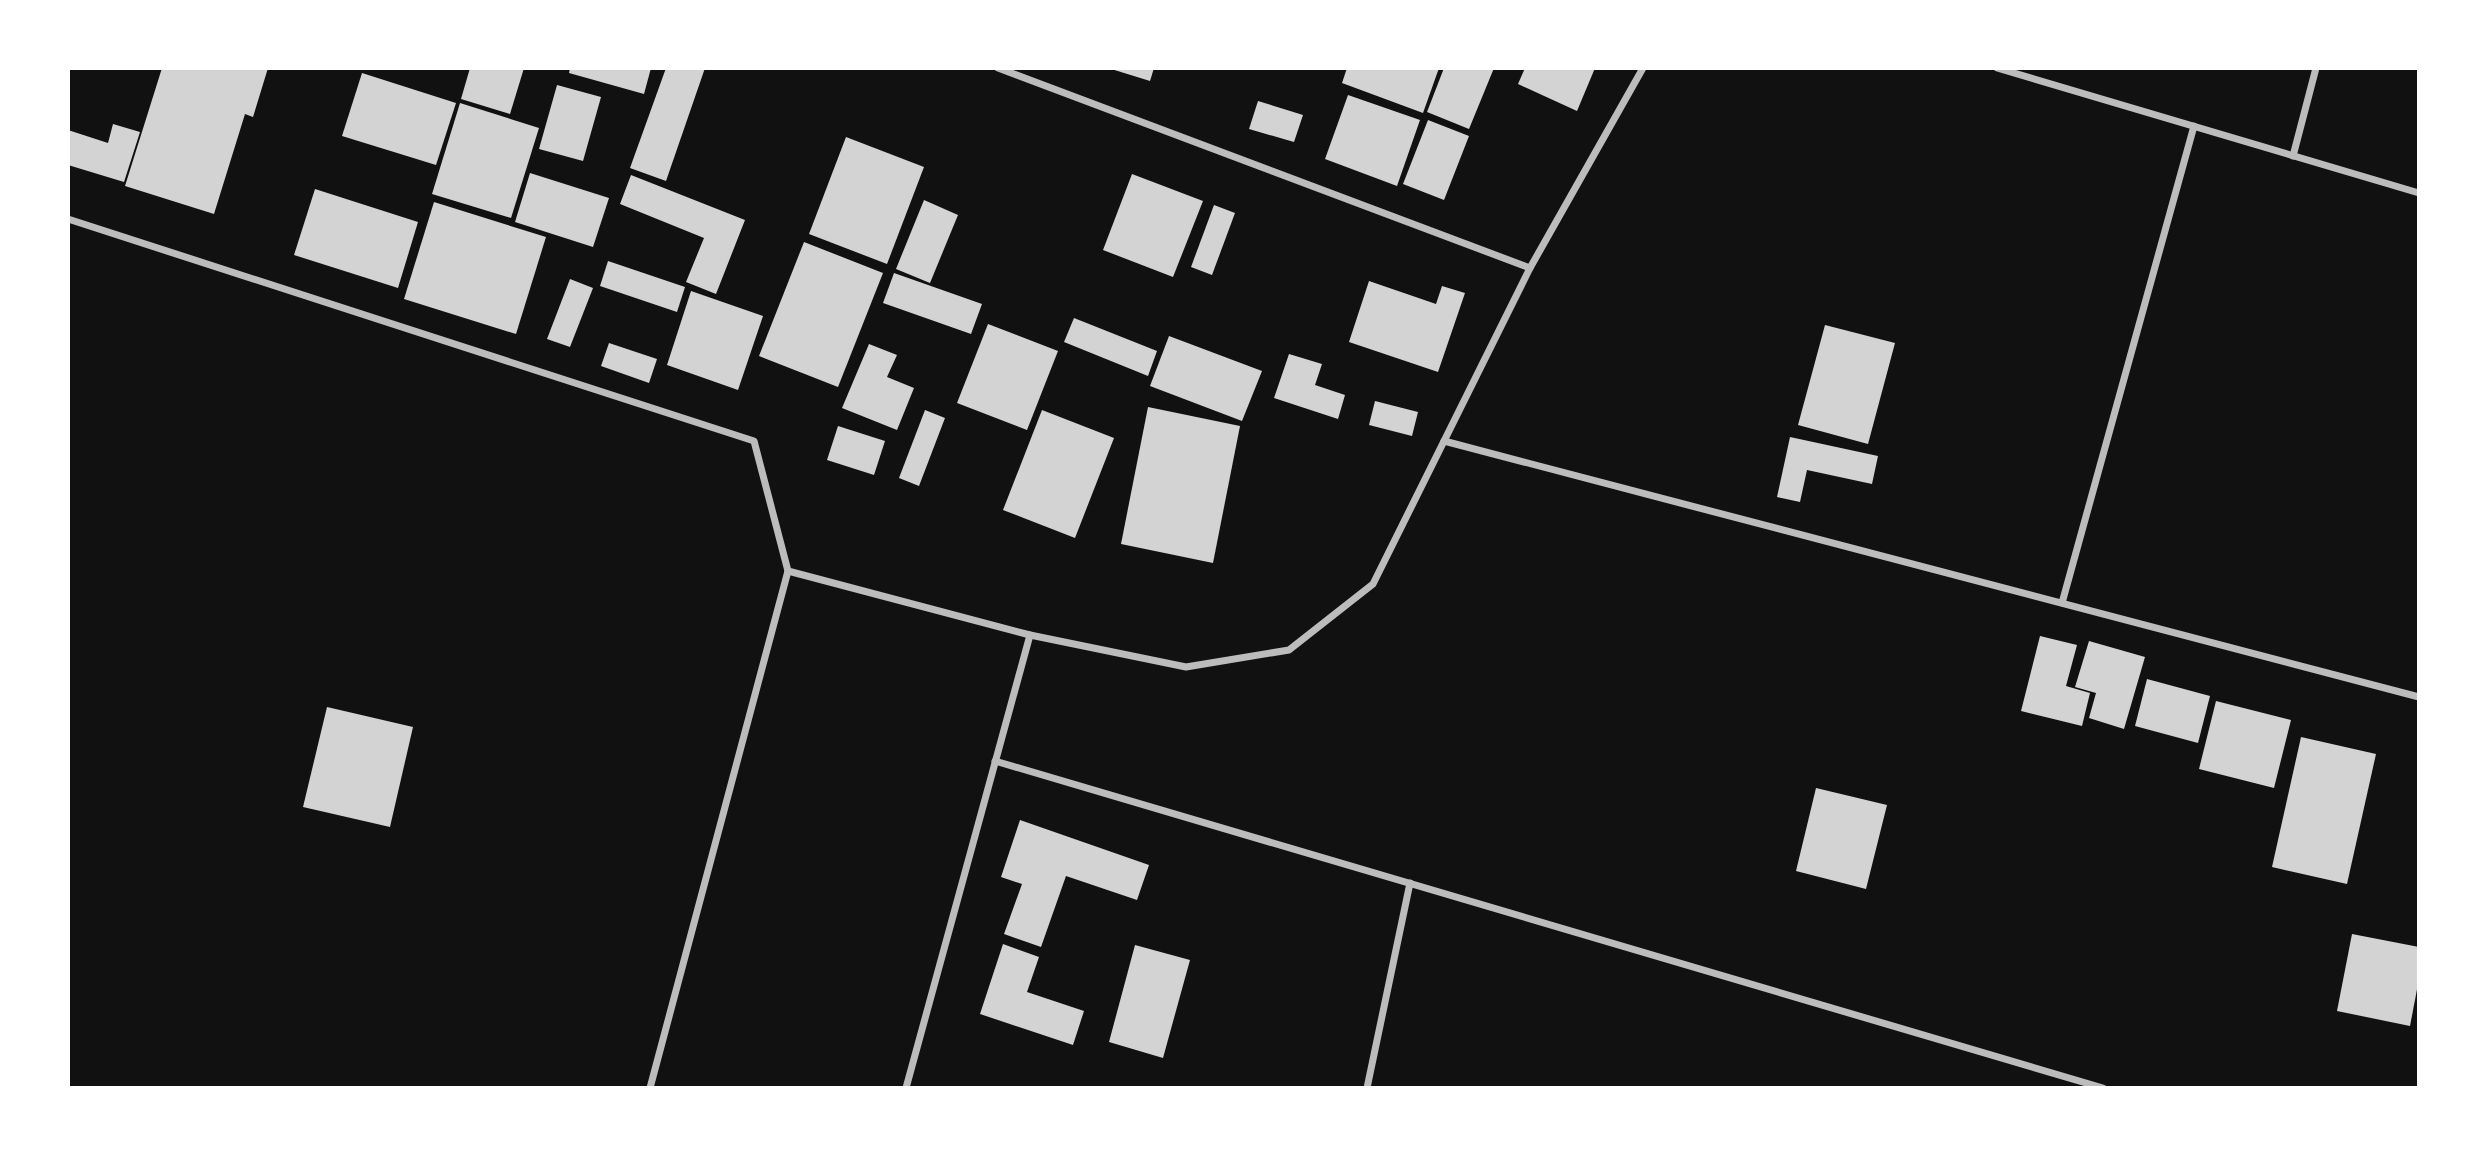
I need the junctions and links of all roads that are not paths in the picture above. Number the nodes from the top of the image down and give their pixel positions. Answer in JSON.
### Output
{"nodes":[{"id":1,"x":998,"y":68,"type":"edge"},
{"id":2,"x":1643,"y":68,"type":"edge"},
{"id":3,"x":1997,"y":68,"type":"edge"},
{"id":4,"x":2316,"y":68,"type":"edge"},
{"id":5,"x":2194,"y":126,"type":"junction"},
{"id":6,"x":2293,"y":156,"type":"junction"},
{"id":7,"x":2419,"y":193,"type":"edge"},
{"id":8,"x":68,"y":219,"type":"edge"},
{"id":9,"x":1530,"y":268,"type":"junction"},
{"id":10,"x":1444,"y":441,"type":"junction"},
{"id":11,"x":788,"y":571,"type":"junction"},
{"id":12,"x":2062,"y":603,"type":"junction"},
{"id":13,"x":1030,"y":635,"type":"junction"},
{"id":14,"x":2419,"y":697,"type":"edge"},
{"id":15,"x":995,"y":761,"type":"junction"},
{"id":16,"x":1410,"y":883,"type":"junction"},
{"id":17,"x":650,"y":1088,"type":"edge"},
{"id":18,"x":906,"y":1088,"type":"edge"},
{"id":19,"x":1367,"y":1088,"type":"edge"},
{"id":20,"x":2103,"y":1088,"type":"edge"}],
"edges":[{"from":1,"to":9,"type":"street"},
{"from":2,"to":9,"type":"street"},
{"from":3,"to":5,"type":"street"},
{"from":4,"to":6,"type":"street"},
{"from":5,"to":6,"type":"street"},
{"from":5,"to":12,"type":"street"},
{"from":6,"to":7,"type":"street"},
{"from":8,"to":11,"type":"street"},
{"from":9,"to":10,"type":"street"},
{"from":10,"to":12,"type":"street"},
{"from":10,"to":13,"type":"street"},
{"from":11,"to":13,"type":"street"},
{"from":11,"to":17,"type":"street"},
{"from":12,"to":14,"type":"street"},
{"from":13,"to":15,"type":"street"},
{"from":15,"to":16,"type":"street"},
{"from":15,"to":18,"type":"street"},
{"from":16,"to":19,"type":"street"},
{"from":16,"to":20,"type":"street"}]}
